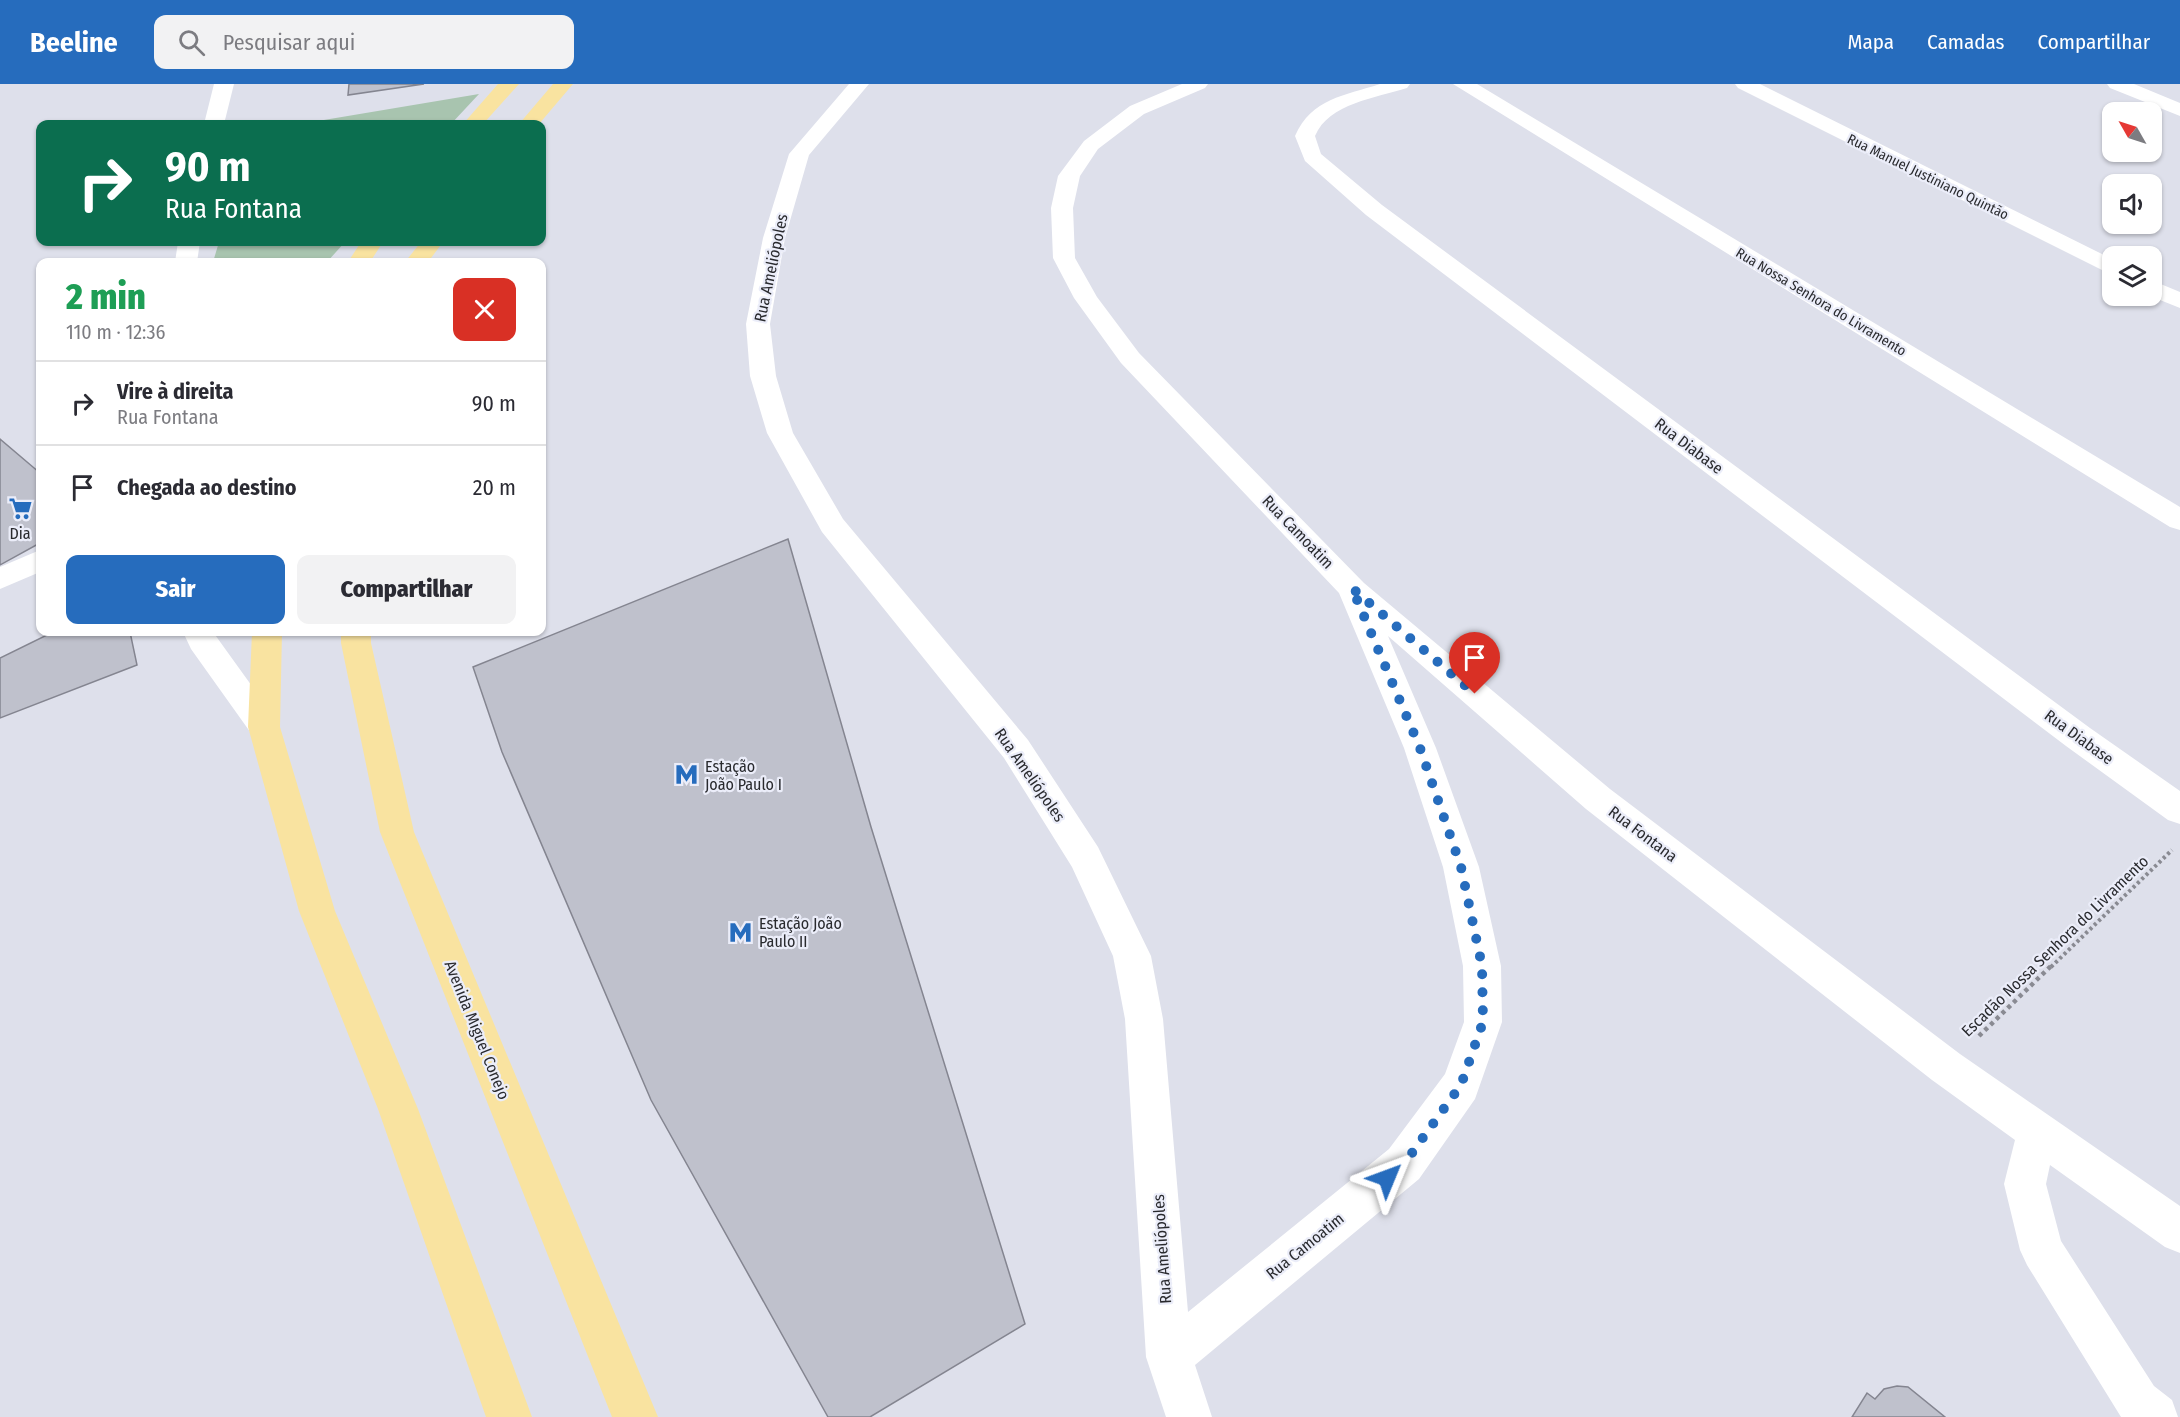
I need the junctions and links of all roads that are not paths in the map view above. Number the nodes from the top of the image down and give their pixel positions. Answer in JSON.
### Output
{"nodes":[{"id":1,"x":225,"y":84,"type":"edge"},
{"id":2,"x":509,"y":84,"type":"edge"},
{"id":3,"x":563,"y":84,"type":"edge"},
{"id":4,"x":859,"y":84,"type":"edge"},
{"id":5,"x":1198,"y":84,"type":"edge"},
{"id":6,"x":1400,"y":84,"type":"edge"},
{"id":7,"x":1462,"y":84,"type":"edge"},
{"id":8,"x":1745,"y":84,"type":"edge"},
{"id":9,"x":2117,"y":84,"type":"edge"},
{"id":10,"x":2180,"y":110,"type":"edge"},
{"id":11,"x":215,"y":120,"type":"edge"},
{"id":12,"x":477,"y":120,"type":"edge"},
{"id":13,"x":532,"y":120,"type":"edge"},
{"id":14,"x":429,"y":246,"type":"edge"},
{"id":15,"x":419,"y":258,"type":"edge"},
{"id":16,"x":2102,"y":263,"type":"edge"},
{"id":17,"x":2162,"y":292,"type":"edge"},
{"id":18,"x":2180,"y":301,"type":"edge"},
{"id":19,"x":2180,"y":520,"type":"edge"},
{"id":20,"x":36,"y":562,"type":"edge"},
{"id":21,"x":36,"y":576,"type":"edge"},
{"id":22,"x":0,"y":580,"type":"edge"},
{"id":23,"x":1352,"y":588,"type":"junction"},
{"id":24,"x":200,"y":636,"type":"edge"},
{"id":25,"x":267,"y":636,"type":"edge"},
{"id":26,"x":350,"y":636,"type":"edge"},
{"id":27,"x":264,"y":727,"type":"junction"},
{"id":28,"x":2180,"y":810,"type":"edge"},
{"id":29,"x":2037,"y":1132,"type":"junction"},
{"id":30,"x":2180,"y":1232,"type":"edge"},
{"id":31,"x":1169,"y":1357,"type":"junction"},
{"id":32,"x":509,"y":1417,"type":"edge"},
{"id":33,"x":635,"y":1417,"type":"edge"},
{"id":34,"x":1189,"y":1417,"type":"edge"},
{"id":35,"x":2155,"y":1417,"type":"edge"}],
"edges":[{"from":1,"to":11,"type":"street"},
{"from":2,"to":12,"type":"main road"},
{"from":3,"to":13,"type":"main road"},
{"from":4,"to":31,"type":"street","name":"Rua Ameliópoles"},
{"from":5,"to":23,"type":"street","name":"Rua Camoatim"},
{"from":6,"to":28,"type":"street","name":"Rua Diabase"},
{"from":7,"to":19,"type":"street","name":"Rua Nossa Senhora do Livramento"},
{"from":8,"to":16,"type":"street","name":"Rua Manuel Justiniano Quintão"},
{"from":9,"to":10,"type":"street"},
{"from":14,"to":15,"type":"main road"},
{"from":17,"to":18,"type":"street"},
{"from":20,"to":22,"type":"street"},
{"from":21,"to":22,"type":"street"},
{"from":23,"to":29,"type":"street","name":"Rua Fontana"},
{"from":23,"to":31,"type":"street","name":"Rua Camoatim"},
{"from":24,"to":27,"type":"street"},
{"from":25,"to":27,"type":"main road"},
{"from":26,"to":33,"type":"main road","name":"Avenida Miguel Conejo"},
{"from":27,"to":32,"type":"main road"},
{"from":29,"to":30,"type":"street","name":"Rua Fontana"},
{"from":29,"to":35,"type":"street"},
{"from":31,"to":34,"type":"street","name":"Rua Ameliópoles"}]}
